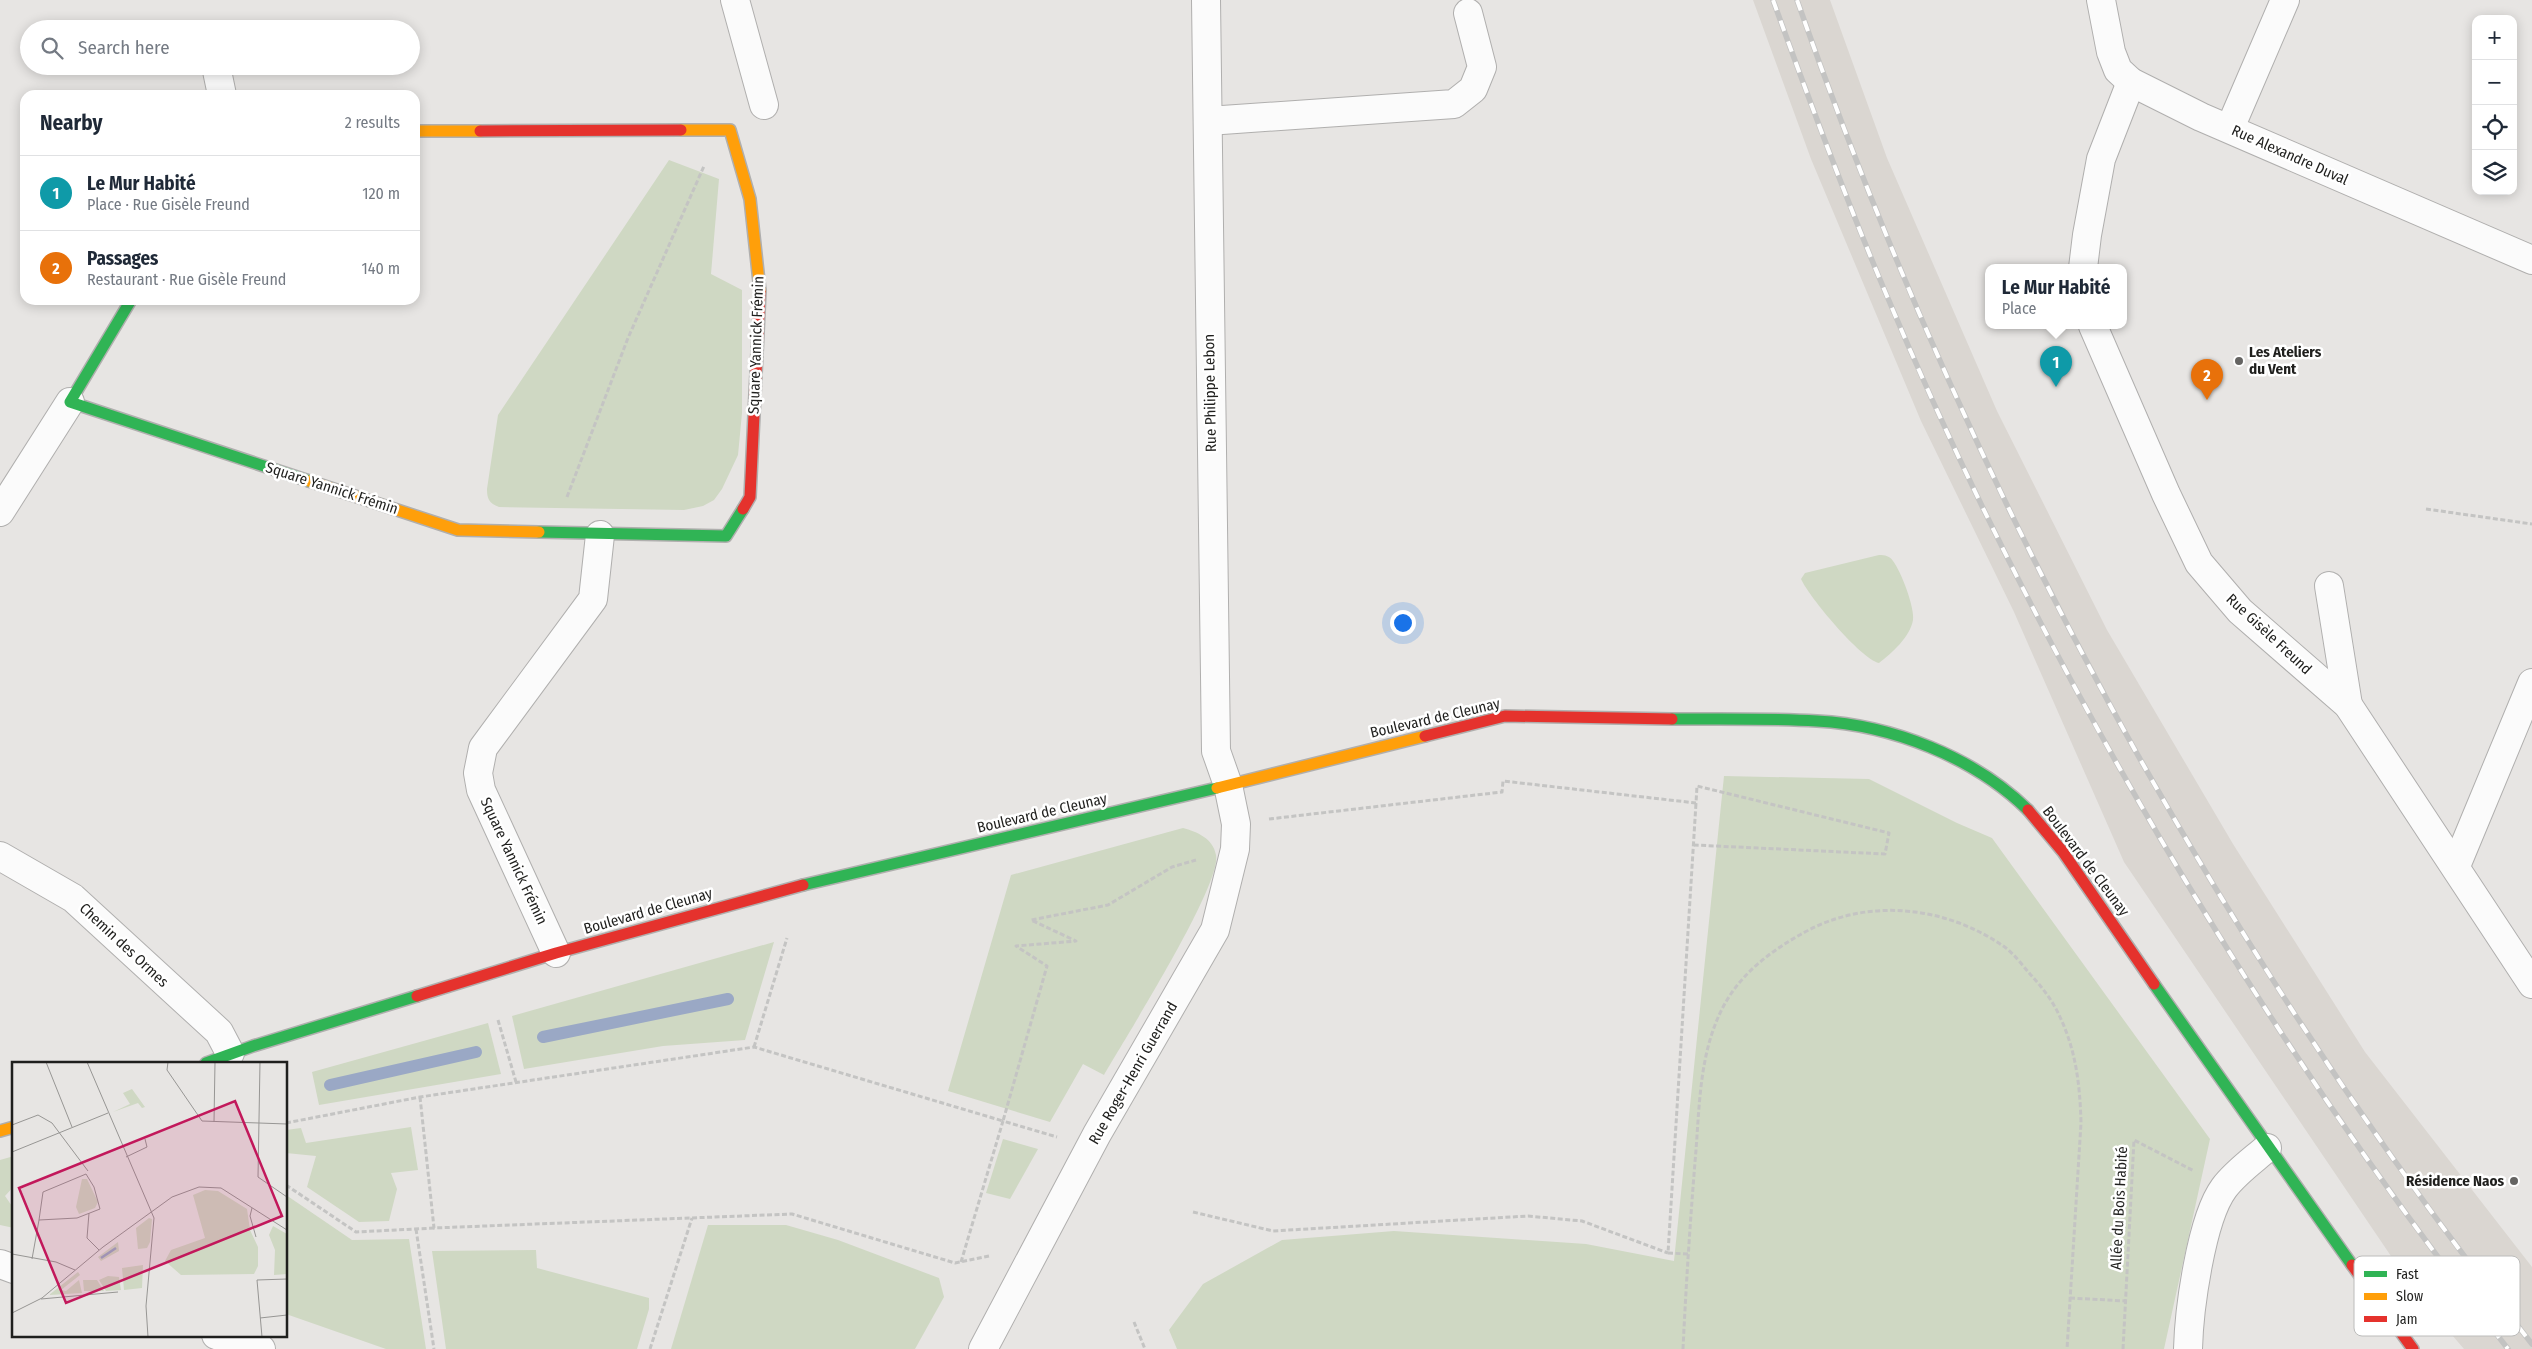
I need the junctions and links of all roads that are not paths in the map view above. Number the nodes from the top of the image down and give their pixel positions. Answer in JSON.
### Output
{"nodes":[{"id":1,"x":735,"y":0,"type":"edge"},
{"id":2,"x":1206,"y":0,"type":"edge"},
{"id":3,"x":2101,"y":0,"type":"edge"},
{"id":4,"x":2285,"y":0,"type":"edge"},
{"id":5,"x":1468,"y":13,"type":"dead end"},
{"id":6,"x":218,"y":75,"type":"edge"},
{"id":7,"x":2131,"y":82,"type":"junction"},
{"id":8,"x":221,"y":90,"type":"edge"},
{"id":9,"x":764,"y":105,"type":"dead end"},
{"id":10,"x":1208,"y":122,"type":"junction"},
{"id":11,"x":2230,"y":128,"type":"junction"},
{"id":12,"x":420,"y":131,"type":"edge"},
{"id":13,"x":2532,"y":260,"type":"edge"},
{"id":14,"x":2083,"y":264,"type":"edge"},
{"id":15,"x":128,"y":305,"type":"edge"},
{"id":16,"x":2094,"y":329,"type":"edge"},
{"id":17,"x":70,"y":402,"type":"junction"},
{"id":18,"x":0,"y":512,"type":"edge"},
{"id":19,"x":600,"y":535,"type":"junction"},
{"id":20,"x":2329,"y":586,"type":"dead end"},
{"id":21,"x":2532,"y":683,"type":"edge"},
{"id":22,"x":2348,"y":705,"type":"junction"},
{"id":23,"x":1228,"y":785,"type":"junction"},
{"id":24,"x":0,"y":856,"type":"edge"},
{"id":25,"x":2456,"y":866,"type":"junction"},
{"id":26,"x":556,"y":953,"type":"junction"},
{"id":27,"x":2532,"y":984,"type":"edge"},
{"id":28,"x":218,"y":1058,"type":"edge"},
{"id":29,"x":12,"y":1127,"type":"edge"},
{"id":30,"x":0,"y":1131,"type":"edge"},
{"id":31,"x":2266,"y":1148,"type":"junction"},
{"id":32,"x":0,"y":1264,"type":"edge"},
{"id":33,"x":12,"y":1268,"type":"edge"},
{"id":34,"x":2354,"y":1268,"type":"edge"},
{"id":35,"x":219,"y":1336,"type":"edge"},
{"id":36,"x":2403,"y":1336,"type":"edge"},
{"id":37,"x":261,"y":1349,"type":"edge"},
{"id":38,"x":983,"y":1349,"type":"edge"},
{"id":39,"x":2188,"y":1349,"type":"edge"},
{"id":40,"x":2413,"y":1349,"type":"edge"}],
"edges":[{"from":1,"to":9,"type":"street"},
{"from":2,"to":10,"type":"street","name":"Rue Philippe Lebon"},
{"from":3,"to":7,"type":"street","name":"Rue Alexandre Duval"},
{"from":4,"to":11,"type":"street"},
{"from":5,"to":10,"type":"street"},
{"from":6,"to":8,"type":"street"},
{"from":7,"to":11,"type":"street","name":"Rue Alexandre Duval"},
{"from":7,"to":14,"type":"street"},
{"from":10,"to":23,"type":"street","name":"Rue Philippe Lebon"},
{"from":11,"to":13,"type":"street","name":"Rue Alexandre Duval"},
{"from":12,"to":19,"type":"main road","name":"Square Yannick Frémin"},
{"from":15,"to":17,"type":"main road"},
{"from":16,"to":22,"type":"street","name":"Rue Gisèle Freund"},
{"from":17,"to":18,"type":"street"},
{"from":17,"to":19,"type":"main road","name":"Square Yannick Frémin"},
{"from":19,"to":26,"type":"street","name":"Square Yannick Frémin"},
{"from":20,"to":22,"type":"street"},
{"from":21,"to":25,"type":"street"},
{"from":22,"to":25,"type":"street","name":"Rue Gisèle Freund"},
{"from":23,"to":26,"type":"main road","name":"Boulevard de Cleunay"},
{"from":23,"to":31,"type":"main road","name":"Boulevard de Cleunay"},
{"from":23,"to":38,"type":"street","name":"Rue Roger-Henri Guerrand"},
{"from":24,"to":28,"type":"street","name":"Chemin des Ormes"},
{"from":25,"to":27,"type":"street","name":"Rue Gisèle Freund"},
{"from":26,"to":28,"type":"main road","name":"Boulevard de Cleunay"},
{"from":29,"to":30,"type":"main road"},
{"from":31,"to":34,"type":"main road","name":"Boulevard de Cleunay"},
{"from":31,"to":39,"type":"street"},
{"from":32,"to":33,"type":"street"},
{"from":35,"to":37,"type":"street"},
{"from":36,"to":40,"type":"main road","name":"Boulevard de Cleunay"}]}
